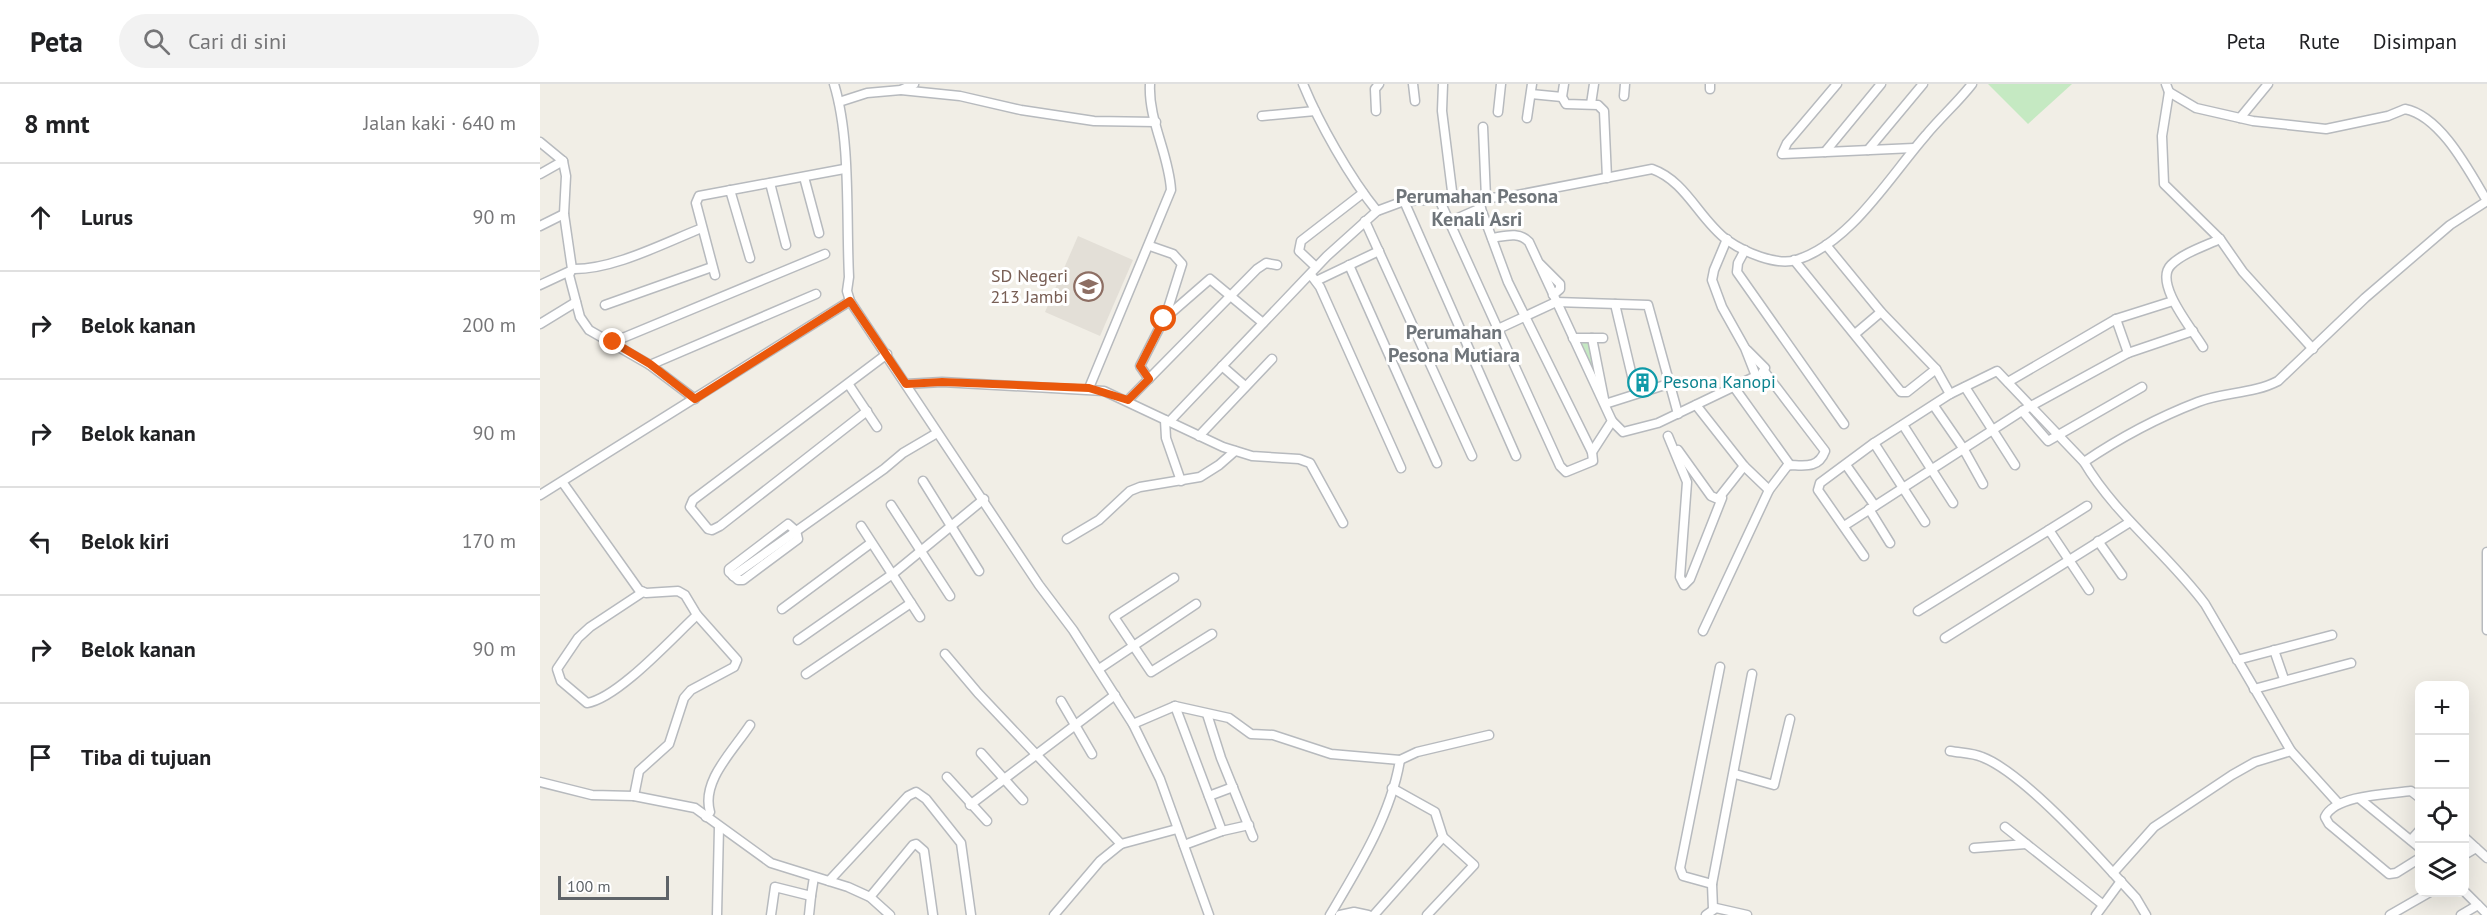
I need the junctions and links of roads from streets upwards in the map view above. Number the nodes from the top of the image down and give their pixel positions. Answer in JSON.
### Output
{"nodes":[{"id":1,"x":834,"y":84,"type":"edge"},
{"id":2,"x":914,"y":84,"type":"edge"},
{"id":3,"x":1150,"y":84,"type":"edge"},
{"id":4,"x":1303,"y":84,"type":"edge"},
{"id":5,"x":1379,"y":84,"type":"edge"},
{"id":6,"x":1413,"y":84,"type":"edge"},
{"id":7,"x":1443,"y":84,"type":"edge"},
{"id":8,"x":1501,"y":84,"type":"edge"},
{"id":9,"x":1532,"y":84,"type":"edge"},
{"id":10,"x":1564,"y":84,"type":"edge"},
{"id":11,"x":1594,"y":84,"type":"edge"},
{"id":12,"x":1625,"y":84,"type":"edge"},
{"id":13,"x":1837,"y":84,"type":"edge"},
{"id":14,"x":1881,"y":84,"type":"edge"},
{"id":15,"x":1923,"y":84,"type":"edge"},
{"id":16,"x":1972,"y":84,"type":"edge"},
{"id":17,"x":2268,"y":84,"type":"edge"},
{"id":18,"x":2168,"y":88,"type":"edge"},
{"id":19,"x":901,"y":90,"type":"junction"},
{"id":20,"x":1531,"y":94,"type":"junction"},
{"id":21,"x":1624,"y":96,"type":"dead end"},
{"id":22,"x":1562,"y":97,"type":"junction"},
{"id":23,"x":1415,"y":101,"type":"dead end"},
{"id":24,"x":839,"y":102,"type":"junction"},
{"id":25,"x":1591,"y":104,"type":"junction"},
{"id":26,"x":1315,"y":111,"type":"junction"},
{"id":27,"x":1376,"y":111,"type":"dead end"},
{"id":28,"x":1498,"y":112,"type":"dead end"},
{"id":29,"x":1262,"y":116,"type":"dead end"},
{"id":30,"x":1527,"y":118,"type":"dead end"},
{"id":31,"x":2240,"y":118,"type":"junction"},
{"id":32,"x":1156,"y":122,"type":"junction"},
{"id":33,"x":1483,"y":128,"type":"dead end"},
{"id":34,"x":540,"y":142,"type":"edge"},
{"id":35,"x":1914,"y":148,"type":"junction"},
{"id":36,"x":1868,"y":150,"type":"junction"},
{"id":37,"x":1825,"y":152,"type":"junction"},
{"id":38,"x":563,"y":161,"type":"junction"},
{"id":39,"x":844,"y":170,"type":"junction"},
{"id":40,"x":540,"y":174,"type":"edge"},
{"id":41,"x":804,"y":177,"type":"junction"},
{"id":42,"x":1607,"y":178,"type":"junction"},
{"id":43,"x":770,"y":183,"type":"junction"},
{"id":44,"x":730,"y":190,"type":"junction"},
{"id":45,"x":1363,"y":194,"type":"junction"},
{"id":46,"x":1481,"y":198,"type":"junction"},
{"id":47,"x":1439,"y":199,"type":"junction"},
{"id":48,"x":1453,"y":199,"type":"junction"},
{"id":49,"x":1404,"y":201,"type":"junction"},
{"id":50,"x":1481,"y":208,"type":"junction"},
{"id":51,"x":1377,"y":211,"type":"junction"},
{"id":52,"x":564,"y":214,"type":"junction"},
{"id":53,"x":1365,"y":221,"type":"junction"},
{"id":54,"x":1449,"y":222,"type":"junction"},
{"id":55,"x":540,"y":226,"type":"edge"},
{"id":56,"x":702,"y":228,"type":"junction"},
{"id":57,"x":819,"y":233,"type":"dead end"},
{"id":58,"x":1492,"y":238,"type":"junction"},
{"id":59,"x":2220,"y":238,"type":"junction"},
{"id":60,"x":1727,"y":239,"type":"junction"},
{"id":61,"x":786,"y":245,"type":"dead end"},
{"id":62,"x":1826,"y":245,"type":"junction"},
{"id":63,"x":1150,"y":246,"type":"junction"},
{"id":64,"x":1745,"y":250,"type":"junction"},
{"id":65,"x":1379,"y":251,"type":"junction"},
{"id":66,"x":825,"y":254,"type":"dead end"},
{"id":67,"x":750,"y":258,"type":"dead end"},
{"id":68,"x":1794,"y":260,"type":"junction"},
{"id":69,"x":1277,"y":265,"type":"dead end"},
{"id":70,"x":1349,"y":265,"type":"junction"},
{"id":71,"x":1316,"y":267,"type":"junction"},
{"id":72,"x":571,"y":270,"type":"junction"},
{"id":73,"x":1314,"y":278,"type":"junction"},
{"id":74,"x":541,"y":281,"type":"edge"},
{"id":75,"x":816,"y":294,"type":"dead end"},
{"id":76,"x":1232,"y":295,"type":"junction"},
{"id":77,"x":1554,"y":298,"type":"junction"},
{"id":78,"x":850,"y":301,"type":"junction"},
{"id":79,"x":2173,"y":301,"type":"junction"},
{"id":80,"x":576,"y":302,"type":"junction"},
{"id":81,"x":1615,"y":304,"type":"junction"},
{"id":82,"x":605,"y":305,"type":"dead end"},
{"id":83,"x":1881,"y":312,"type":"junction"},
{"id":84,"x":1525,"y":315,"type":"junction"},
{"id":85,"x":1164,"y":319,"type":"junction"},
{"id":86,"x":2116,"y":319,"type":"junction"},
{"id":87,"x":1263,"y":322,"type":"junction"},
{"id":88,"x":540,"y":324,"type":"edge"},
{"id":89,"x":1498,"y":329,"type":"junction"},
{"id":90,"x":2193,"y":331,"type":"junction"},
{"id":91,"x":1855,"y":334,"type":"junction"},
{"id":92,"x":1573,"y":338,"type":"junction"},
{"id":93,"x":1592,"y":338,"type":"junction"},
{"id":94,"x":1603,"y":338,"type":"dead end"},
{"id":95,"x":613,"y":342,"type":"junction"},
{"id":96,"x":2203,"y":347,"type":"dead end"},
{"id":97,"x":2313,"y":349,"type":"junction"},
{"id":98,"x":2128,"y":353,"type":"junction"},
{"id":99,"x":887,"y":354,"type":"junction"},
{"id":100,"x":1272,"y":359,"type":"dead end"},
{"id":101,"x":650,"y":364,"type":"junction"},
{"id":102,"x":1222,"y":366,"type":"junction"},
{"id":103,"x":1936,"y":369,"type":"junction"},
{"id":104,"x":1760,"y":374,"type":"junction"},
{"id":105,"x":1149,"y":379,"type":"junction"},
{"id":106,"x":2008,"y":382,"type":"junction"},
{"id":107,"x":906,"y":384,"type":"junction"},
{"id":108,"x":1668,"y":384,"type":"junction"},
{"id":109,"x":849,"y":385,"type":"junction"},
{"id":110,"x":1245,"y":386,"type":"junction"},
{"id":111,"x":1734,"y":387,"type":"junction"},
{"id":112,"x":1965,"y":387,"type":"junction"},
{"id":113,"x":2142,"y":387,"type":"dead end"},
{"id":114,"x":1089,"y":388,"type":"junction"},
{"id":115,"x":1636,"y":393,"type":"junction"},
{"id":116,"x":1950,"y":394,"type":"junction"},
{"id":117,"x":695,"y":399,"type":"junction"},
{"id":118,"x":1128,"y":400,"type":"junction"},
{"id":119,"x":1605,"y":404,"type":"junction"},
{"id":120,"x":1696,"y":405,"type":"junction"},
{"id":121,"x":1934,"y":406,"type":"junction"},
{"id":122,"x":2026,"y":409,"type":"junction"},
{"id":123,"x":867,"y":411,"type":"junction"},
{"id":124,"x":1678,"y":414,"type":"junction"},
{"id":125,"x":1167,"y":421,"type":"junction"},
{"id":126,"x":1612,"y":421,"type":"junction"},
{"id":127,"x":1658,"y":423,"type":"junction"},
{"id":128,"x":1844,"y":424,"type":"dead end"},
{"id":129,"x":1903,"y":425,"type":"junction"},
{"id":130,"x":877,"y":427,"type":"dead end"},
{"id":131,"x":1993,"y":429,"type":"junction"},
{"id":132,"x":936,"y":433,"type":"junction"},
{"id":133,"x":1199,"y":436,"type":"junction"},
{"id":134,"x":1668,"y":436,"type":"junction"},
{"id":135,"x":2059,"y":436,"type":"junction"},
{"id":136,"x":1874,"y":443,"type":"junction"},
{"id":137,"x":1963,"y":448,"type":"junction"},
{"id":138,"x":1235,"y":451,"type":"junction"},
{"id":139,"x":1592,"y":452,"type":"junction"},
{"id":140,"x":1472,"y":456,"type":"dead end"},
{"id":141,"x":1516,"y":456,"type":"dead end"},
{"id":142,"x":2084,"y":462,"type":"junction"},
{"id":143,"x":1437,"y":463,"type":"dead end"},
{"id":144,"x":1790,"y":465,"type":"junction"},
{"id":145,"x":1846,"y":465,"type":"junction"},
{"id":146,"x":2015,"y":465,"type":"dead end"},
{"id":147,"x":1744,"y":466,"type":"junction"},
{"id":148,"x":1401,"y":468,"type":"dead end"},
{"id":149,"x":1932,"y":468,"type":"junction"},
{"id":150,"x":923,"y":481,"type":"dead end"},
{"id":151,"x":1181,"y":481,"type":"junction"},
{"id":152,"x":563,"y":483,"type":"junction"},
{"id":153,"x":1983,"y":484,"type":"dead end"},
{"id":154,"x":1903,"y":487,"type":"junction"},
{"id":155,"x":1769,"y":490,"type":"junction"},
{"id":156,"x":540,"y":495,"type":"edge"},
{"id":157,"x":1722,"y":498,"type":"junction"},
{"id":158,"x":984,"y":499,"type":"junction"},
{"id":159,"x":1953,"y":503,"type":"dead end"},
{"id":160,"x":891,"y":505,"type":"dead end"},
{"id":161,"x":2087,"y":506,"type":"dead end"},
{"id":162,"x":1872,"y":507,"type":"junction"},
{"id":163,"x":1925,"y":522,"type":"dead end"},
{"id":164,"x":2130,"y":522,"type":"junction"},
{"id":165,"x":1343,"y":523,"type":"dead end"},
{"id":166,"x":861,"y":526,"type":"dead end"},
{"id":167,"x":951,"y":526,"type":"junction"},
{"id":168,"x":1844,"y":526,"type":"junction"},
{"id":169,"x":2049,"y":530,"type":"junction"},
{"id":170,"x":1067,"y":539,"type":"dead end"},
{"id":171,"x":2098,"y":541,"type":"junction"},
{"id":172,"x":872,"y":543,"type":"junction"},
{"id":173,"x":1890,"y":543,"type":"dead end"},
{"id":174,"x":921,"y":550,"type":"junction"},
{"id":175,"x":2487,"y":552,"type":"edge"},
{"id":176,"x":1864,"y":556,"type":"dead end"},
{"id":177,"x":2069,"y":559,"type":"junction"},
{"id":178,"x":979,"y":571,"type":"dead end"},
{"id":179,"x":894,"y":573,"type":"junction"},
{"id":180,"x":2121,"y":575,"type":"dead end"},
{"id":181,"x":733,"y":576,"type":"dead end"},
{"id":182,"x":1174,"y":578,"type":"dead end"},
{"id":183,"x":2089,"y":590,"type":"dead end"},
{"id":184,"x":643,"y":592,"type":"junction"},
{"id":185,"x":950,"y":596,"type":"dead end"},
{"id":186,"x":911,"y":603,"type":"junction"},
{"id":187,"x":1196,"y":604,"type":"dead end"},
{"id":188,"x":782,"y":609,"type":"dead end"},
{"id":189,"x":1918,"y":611,"type":"dead end"},
{"id":190,"x":697,"y":615,"type":"junction"},
{"id":191,"x":920,"y":617,"type":"dead end"},
{"id":192,"x":2487,"y":630,"type":"edge"},
{"id":193,"x":1703,"y":631,"type":"dead end"},
{"id":194,"x":1212,"y":634,"type":"dead end"},
{"id":195,"x":2332,"y":635,"type":"dead end"},
{"id":196,"x":1945,"y":638,"type":"dead end"},
{"id":197,"x":798,"y":640,"type":"dead end"},
{"id":198,"x":1134,"y":645,"type":"junction"},
{"id":199,"x":2274,"y":651,"type":"junction"},
{"id":200,"x":945,"y":654,"type":"dead end"},
{"id":201,"x":2237,"y":660,"type":"junction"},
{"id":202,"x":2351,"y":663,"type":"dead end"},
{"id":203,"x":1720,"y":667,"type":"dead end"},
{"id":204,"x":1099,"y":669,"type":"junction"},
{"id":205,"x":1752,"y":674,"type":"dead end"},
{"id":206,"x":806,"y":675,"type":"dead end"},
{"id":207,"x":2283,"y":679,"type":"junction"},
{"id":208,"x":2254,"y":689,"type":"junction"},
{"id":209,"x":1115,"y":695,"type":"junction"},
{"id":210,"x":1061,"y":701,"type":"dead end"},
{"id":211,"x":1175,"y":706,"type":"junction"},
{"id":212,"x":1208,"y":714,"type":"junction"},
{"id":213,"x":1790,"y":719,"type":"dead end"},
{"id":214,"x":1133,"y":724,"type":"junction"},
{"id":215,"x":750,"y":725,"type":"dead end"},
{"id":216,"x":1076,"y":725,"type":"junction"},
{"id":217,"x":1489,"y":735,"type":"dead end"},
{"id":218,"x":1950,"y":751,"type":"dead end"},
{"id":219,"x":2291,"y":751,"type":"junction"},
{"id":220,"x":981,"y":753,"type":"dead end"},
{"id":221,"x":1092,"y":754,"type":"dead end"},
{"id":222,"x":1037,"y":755,"type":"junction"},
{"id":223,"x":1400,"y":760,"type":"junction"},
{"id":224,"x":1735,"y":774,"type":"junction"},
{"id":225,"x":947,"y":777,"type":"dead end"},
{"id":226,"x":1004,"y":778,"type":"junction"},
{"id":227,"x":540,"y":782,"type":"edge"},
{"id":228,"x":1233,"y":787,"type":"junction"},
{"id":229,"x":1392,"y":788,"type":"junction"},
{"id":230,"x":2415,"y":794,"type":"edge"},
{"id":231,"x":634,"y":796,"type":"junction"},
{"id":232,"x":1209,"y":796,"type":"junction"},
{"id":233,"x":2360,"y":799,"type":"junction"},
{"id":234,"x":1023,"y":800,"type":"dead end"},
{"id":235,"x":969,"y":803,"type":"junction"},
{"id":236,"x":2338,"y":803,"type":"junction"},
{"id":237,"x":706,"y":817,"type":"junction"},
{"id":238,"x":987,"y":821,"type":"dead end"},
{"id":239,"x":1249,"y":825,"type":"junction"},
{"id":240,"x":719,"y":827,"type":"junction"},
{"id":241,"x":2005,"y":827,"type":"dead end"},
{"id":242,"x":1177,"y":829,"type":"junction"},
{"id":243,"x":1222,"y":831,"type":"junction"},
{"id":244,"x":2415,"y":836,"type":"edge"},
{"id":245,"x":1253,"y":837,"type":"dead end"},
{"id":246,"x":1443,"y":837,"type":"junction"},
{"id":247,"x":2411,"y":840,"type":"junction"},
{"id":248,"x":2469,"y":841,"type":"edge"},
{"id":249,"x":1121,"y":844,"type":"junction"},
{"id":250,"x":2026,"y":844,"type":"junction"},
{"id":251,"x":2415,"y":844,"type":"edge"},
{"id":252,"x":1184,"y":845,"type":"junction"},
{"id":253,"x":1974,"y":848,"type":"dead end"},
{"id":254,"x":2483,"y":852,"type":"edge"},
{"id":255,"x":2415,"y":861,"type":"edge"},
{"id":256,"x":2113,"y":873,"type":"junction"},
{"id":257,"x":814,"y":878,"type":"junction"},
{"id":258,"x":2121,"y":880,"type":"junction"},
{"id":259,"x":829,"y":881,"type":"junction"},
{"id":260,"x":1712,"y":884,"type":"junction"},
{"id":261,"x":811,"y":896,"type":"junction"},
{"id":262,"x":2469,"y":896,"type":"edge"},
{"id":263,"x":870,"y":897,"type":"junction"},
{"id":264,"x":2421,"y":897,"type":"edge"},
{"id":265,"x":2102,"y":904,"type":"junction"},
{"id":266,"x":2478,"y":905,"type":"junction"},
{"id":267,"x":1710,"y":912,"type":"edge"},
{"id":268,"x":2487,"y":914,"type":"edge"},
{"id":269,"x":717,"y":915,"type":"edge"},
{"id":270,"x":771,"y":915,"type":"edge"},
{"id":271,"x":809,"y":915,"type":"edge"},
{"id":272,"x":890,"y":915,"type":"edge"},
{"id":273,"x":933,"y":915,"type":"edge"},
{"id":274,"x":971,"y":915,"type":"edge"},
{"id":275,"x":1054,"y":915,"type":"edge"},
{"id":276,"x":1209,"y":915,"type":"edge"},
{"id":277,"x":1330,"y":915,"type":"edge"},
{"id":278,"x":1340,"y":915,"type":"edge"},
{"id":279,"x":1368,"y":915,"type":"edge"},
{"id":280,"x":1374,"y":915,"type":"edge"},
{"id":281,"x":1427,"y":915,"type":"edge"},
{"id":282,"x":1747,"y":915,"type":"edge"},
{"id":283,"x":2096,"y":915,"type":"edge"},
{"id":284,"x":2146,"y":915,"type":"edge"},
{"id":285,"x":2390,"y":915,"type":"edge"},
{"id":286,"x":2461,"y":915,"type":"edge"}],
"edges":[{"from":1,"to":24,"type":"street"},
{"from":2,"to":19,"type":"street"},
{"from":3,"to":32,"type":"street"},
{"from":4,"to":26,"type":"street"},
{"from":5,"to":27,"type":"street"},
{"from":6,"to":23,"type":"street"},
{"from":7,"to":48,"type":"street"},
{"from":8,"to":28,"type":"street"},
{"from":9,"to":20,"type":"street"},
{"from":10,"to":22,"type":"street"},
{"from":11,"to":25,"type":"street"},
{"from":12,"to":21,"type":"street"},
{"from":13,"to":37,"type":"street"},
{"from":14,"to":37,"type":"street"},
{"from":15,"to":36,"type":"street"},
{"from":16,"to":35,"type":"street"},
{"from":17,"to":31,"type":"street"},
{"from":18,"to":31,"type":"street"},
{"from":18,"to":59,"type":"street"},
{"from":19,"to":24,"type":"street"},
{"from":19,"to":32,"type":"street"},
{"from":20,"to":22,"type":"street"},
{"from":20,"to":30,"type":"street"},
{"from":22,"to":25,"type":"street"},
{"from":24,"to":39,"type":"street"},
{"from":25,"to":42,"type":"street"},
{"from":26,"to":29,"type":"street"},
{"from":26,"to":45,"type":"street"},
{"from":31,"to":97,"type":"street"},
{"from":32,"to":63,"type":"street"},
{"from":33,"to":46,"type":"street"},
{"from":34,"to":38,"type":"street"},
{"from":35,"to":36,"type":"street"},
{"from":35,"to":62,"type":"street"},
{"from":36,"to":37,"type":"street"},
{"from":38,"to":40,"type":"street"},
{"from":38,"to":52,"type":"street"},
{"from":39,"to":41,"type":"street"},
{"from":39,"to":78,"type":"street"},
{"from":41,"to":43,"type":"street"},
{"from":41,"to":57,"type":"street"},
{"from":42,"to":46,"type":"street"},
{"from":42,"to":60,"type":"street"},
{"from":43,"to":44,"type":"street"},
{"from":43,"to":61,"type":"street"},
{"from":44,"to":56,"type":"street"},
{"from":44,"to":67,"type":"street"},
{"from":45,"to":51,"type":"street"},
{"from":45,"to":71,"type":"street"},
{"from":46,"to":48,"type":"street"},
{"from":46,"to":50,"type":"street"},
{"from":47,"to":48,"type":"street"},
{"from":47,"to":49,"type":"street"},
{"from":47,"to":54,"type":"street"},
{"from":49,"to":51,"type":"street"},
{"from":49,"to":141,"type":"street"},
{"from":50,"to":54,"type":"street"},
{"from":50,"to":58,"type":"street"},
{"from":51,"to":53,"type":"street"},
{"from":52,"to":55,"type":"street"},
{"from":52,"to":72,"type":"street"},
{"from":53,"to":65,"type":"street"},
{"from":53,"to":71,"type":"street"},
{"from":54,"to":89,"type":"street"},
{"from":56,"to":72,"type":"street"},
{"from":56,"to":82,"type":"street"},
{"from":58,"to":77,"type":"street"},
{"from":58,"to":84,"type":"street"},
{"from":59,"to":79,"type":"street"},
{"from":59,"to":97,"type":"street"},
{"from":60,"to":64,"type":"street"},
{"from":60,"to":104,"type":"street"},
{"from":62,"to":68,"type":"street"},
{"from":62,"to":83,"type":"street"},
{"from":63,"to":85,"type":"street"},
{"from":63,"to":114,"type":"street"},
{"from":64,"to":68,"type":"street"},
{"from":64,"to":128,"type":"street"},
{"from":65,"to":70,"type":"street"},
{"from":65,"to":140,"type":"street"},
{"from":66,"to":95,"type":"street"},
{"from":68,"to":91,"type":"street"},
{"from":69,"to":76,"type":"street"},
{"from":70,"to":73,"type":"street"},
{"from":70,"to":143,"type":"street"},
{"from":71,"to":73,"type":"street"},
{"from":72,"to":74,"type":"street"},
{"from":72,"to":80,"type":"street"},
{"from":73,"to":87,"type":"street"},
{"from":73,"to":148,"type":"street"},
{"from":75,"to":101,"type":"street"},
{"from":76,"to":85,"type":"street"},
{"from":76,"to":87,"type":"street"},
{"from":76,"to":105,"type":"street"},
{"from":77,"to":81,"type":"street"},
{"from":77,"to":84,"type":"street"},
{"from":77,"to":92,"type":"street"},
{"from":78,"to":99,"type":"street"},
{"from":78,"to":117,"type":"street"},
{"from":79,"to":86,"type":"street"},
{"from":79,"to":90,"type":"street"},
{"from":80,"to":88,"type":"street"},
{"from":80,"to":95,"type":"street"},
{"from":81,"to":108,"type":"street"},
{"from":81,"to":115,"type":"street"},
{"from":83,"to":91,"type":"street"},
{"from":83,"to":103,"type":"street"},
{"from":84,"to":89,"type":"street"},
{"from":84,"to":139,"type":"street"},
{"from":85,"to":105,"type":"street"},
{"from":86,"to":98,"type":"street"},
{"from":86,"to":106,"type":"street"},
{"from":87,"to":102,"type":"street"},
{"from":89,"to":139,"type":"street"},
{"from":90,"to":96,"type":"street"},
{"from":90,"to":98,"type":"street"},
{"from":91,"to":103,"type":"street"},
{"from":92,"to":93,"type":"street"},
{"from":92,"to":119,"type":"street"},
{"from":93,"to":94,"type":"street"},
{"from":93,"to":119,"type":"street"},
{"from":95,"to":101,"type":"street"},
{"from":97,"to":142,"type":"street"},
{"from":98,"to":122,"type":"street"},
{"from":99,"to":107,"type":"street"},
{"from":99,"to":109,"type":"street"},
{"from":100,"to":110,"type":"street"},
{"from":101,"to":117,"type":"street"},
{"from":102,"to":110,"type":"street"},
{"from":102,"to":125,"type":"street"},
{"from":103,"to":116,"type":"street"},
{"from":104,"to":111,"type":"street"},
{"from":104,"to":144,"type":"street"},
{"from":105,"to":118,"type":"street"},
{"from":106,"to":112,"type":"street"},
{"from":106,"to":122,"type":"street"},
{"from":107,"to":114,"type":"street"},
{"from":107,"to":132,"type":"street"},
{"from":108,"to":115,"type":"street"},
{"from":108,"to":124,"type":"street"},
{"from":109,"to":123,"type":"street"},
{"from":109,"to":123,"type":"street"},
{"from":110,"to":133,"type":"street"},
{"from":111,"to":120,"type":"street"},
{"from":111,"to":144,"type":"street"},
{"from":112,"to":116,"type":"street"},
{"from":112,"to":131,"type":"street"},
{"from":113,"to":135,"type":"street"},
{"from":114,"to":118,"type":"street"},
{"from":115,"to":119,"type":"street"},
{"from":116,"to":121,"type":"street"},
{"from":117,"to":152,"type":"street"},
{"from":118,"to":125,"type":"street"},
{"from":119,"to":126,"type":"street"},
{"from":120,"to":124,"type":"street"},
{"from":120,"to":147,"type":"street"},
{"from":121,"to":129,"type":"street"},
{"from":121,"to":137,"type":"street"},
{"from":122,"to":131,"type":"street"},
{"from":122,"to":135,"type":"street"},
{"from":123,"to":130,"type":"street"},
{"from":124,"to":127,"type":"street"},
{"from":125,"to":133,"type":"street"},
{"from":125,"to":151,"type":"street"},
{"from":126,"to":127,"type":"street"},
{"from":126,"to":139,"type":"street"},
{"from":127,"to":134,"type":"street"},
{"from":129,"to":136,"type":"street"},
{"from":129,"to":149,"type":"street"},
{"from":131,"to":137,"type":"street"},
{"from":131,"to":146,"type":"street"},
{"from":132,"to":158,"type":"street"},
{"from":132,"to":181,"type":"street"},
{"from":133,"to":138,"type":"street"},
{"from":134,"to":157,"type":"street"},
{"from":134,"to":157,"type":"street"},
{"from":135,"to":142,"type":"street"},
{"from":136,"to":145,"type":"street"},
{"from":136,"to":154,"type":"street"},
{"from":137,"to":149,"type":"street"},
{"from":137,"to":153,"type":"street"},
{"from":138,"to":151,"type":"street"},
{"from":138,"to":165,"type":"street"},
{"from":142,"to":164,"type":"street"},
{"from":144,"to":155,"type":"street"},
{"from":145,"to":162,"type":"street"},
{"from":145,"to":168,"type":"street"},
{"from":147,"to":155,"type":"street"},
{"from":147,"to":157,"type":"street"},
{"from":149,"to":154,"type":"street"},
{"from":149,"to":159,"type":"street"},
{"from":150,"to":167,"type":"street"},
{"from":151,"to":170,"type":"street"},
{"from":152,"to":156,"type":"street"},
{"from":152,"to":184,"type":"street"},
{"from":154,"to":162,"type":"street"},
{"from":154,"to":163,"type":"street"},
{"from":155,"to":193,"type":"street"},
{"from":158,"to":167,"type":"street"},
{"from":158,"to":204,"type":"street"},
{"from":160,"to":174,"type":"street"},
{"from":161,"to":169,"type":"street"},
{"from":162,"to":168,"type":"street"},
{"from":162,"to":173,"type":"street"},
{"from":164,"to":171,"type":"street"},
{"from":164,"to":201,"type":"street"},
{"from":166,"to":172,"type":"street"},
{"from":167,"to":174,"type":"street"},
{"from":167,"to":178,"type":"street"},
{"from":168,"to":176,"type":"street"},
{"from":169,"to":177,"type":"street"},
{"from":169,"to":189,"type":"street"},
{"from":171,"to":177,"type":"street"},
{"from":171,"to":180,"type":"street"},
{"from":172,"to":179,"type":"street"},
{"from":172,"to":188,"type":"street"},
{"from":174,"to":179,"type":"street"},
{"from":174,"to":185,"type":"street"},
{"from":175,"to":192,"type":"street"},
{"from":177,"to":183,"type":"street"},
{"from":177,"to":196,"type":"street"},
{"from":179,"to":186,"type":"street"},
{"from":179,"to":197,"type":"street"},
{"from":182,"to":198,"type":"street"},
{"from":184,"to":190,"type":"street"},
{"from":184,"to":190,"type":"street"},
{"from":186,"to":191,"type":"street"},
{"from":186,"to":206,"type":"street"},
{"from":187,"to":198,"type":"street"},
{"from":190,"to":231,"type":"street"},
{"from":194,"to":198,"type":"street"},
{"from":195,"to":199,"type":"street"},
{"from":198,"to":204,"type":"street"},
{"from":199,"to":201,"type":"street"},
{"from":199,"to":207,"type":"street"},
{"from":200,"to":222,"type":"street"},
{"from":201,"to":208,"type":"street"},
{"from":202,"to":207,"type":"street"},
{"from":203,"to":260,"type":"street"},
{"from":204,"to":209,"type":"street"},
{"from":205,"to":224,"type":"street"},
{"from":207,"to":208,"type":"street"},
{"from":208,"to":219,"type":"street"},
{"from":209,"to":214,"type":"street"},
{"from":209,"to":216,"type":"street"},
{"from":210,"to":216,"type":"street"},
{"from":211,"to":212,"type":"street"},
{"from":211,"to":214,"type":"street"},
{"from":211,"to":232,"type":"street"},
{"from":212,"to":223,"type":"street"},
{"from":212,"to":228,"type":"street"},
{"from":213,"to":224,"type":"street"},
{"from":214,"to":242,"type":"street"},
{"from":215,"to":237,"type":"street"},
{"from":216,"to":221,"type":"street"},
{"from":216,"to":222,"type":"street"},
{"from":217,"to":223,"type":"street"},
{"from":218,"to":256,"type":"street"},
{"from":219,"to":236,"type":"street"},
{"from":219,"to":256,"type":"street"},
{"from":220,"to":226,"type":"street"},
{"from":222,"to":226,"type":"street"},
{"from":222,"to":249,"type":"street"},
{"from":223,"to":229,"type":"street"},
{"from":224,"to":260,"type":"street"},
{"from":225,"to":235,"type":"street"},
{"from":226,"to":234,"type":"street"},
{"from":226,"to":235,"type":"street"},
{"from":227,"to":231,"type":"street"},
{"from":228,"to":232,"type":"street"},
{"from":228,"to":239,"type":"street"},
{"from":229,"to":246,"type":"street"},
{"from":229,"to":277,"type":"street"},
{"from":230,"to":233,"type":"street"},
{"from":231,"to":237,"type":"street"},
{"from":232,"to":243,"type":"street"},
{"from":233,"to":236,"type":"street"},
{"from":233,"to":247,"type":"street"},
{"from":235,"to":238,"type":"street"},
{"from":236,"to":255,"type":"street"},
{"from":237,"to":240,"type":"street"},
{"from":239,"to":243,"type":"street"},
{"from":239,"to":245,"type":"street"},
{"from":240,"to":257,"type":"street"},
{"from":240,"to":269,"type":"street"},
{"from":241,"to":250,"type":"street"},
{"from":242,"to":249,"type":"street"},
{"from":242,"to":252,"type":"street"},
{"from":243,"to":252,"type":"street"},
{"from":244,"to":247,"type":"street"},
{"from":246,"to":280,"type":"street"},
{"from":246,"to":281,"type":"street"},
{"from":247,"to":251,"type":"street"},
{"from":248,"to":254,"type":"street"},
{"from":249,"to":275,"type":"street"},
{"from":250,"to":253,"type":"street"},
{"from":250,"to":265,"type":"street"},
{"from":252,"to":276,"type":"street"},
{"from":256,"to":258,"type":"street"},
{"from":257,"to":259,"type":"street"},
{"from":257,"to":261,"type":"street"},
{"from":258,"to":265,"type":"street"},
{"from":258,"to":284,"type":"street"},
{"from":259,"to":263,"type":"street"},
{"from":259,"to":274,"type":"street"},
{"from":260,"to":267,"type":"street"},
{"from":261,"to":270,"type":"street"},
{"from":261,"to":271,"type":"street"},
{"from":262,"to":266,"type":"street"},
{"from":263,"to":272,"type":"street"},
{"from":263,"to":273,"type":"street"},
{"from":264,"to":285,"type":"street"},
{"from":265,"to":283,"type":"street"},
{"from":266,"to":268,"type":"street"},
{"from":266,"to":286,"type":"street"},
{"from":267,"to":282,"type":"street"},
{"from":278,"to":279,"type":"street"}]}
